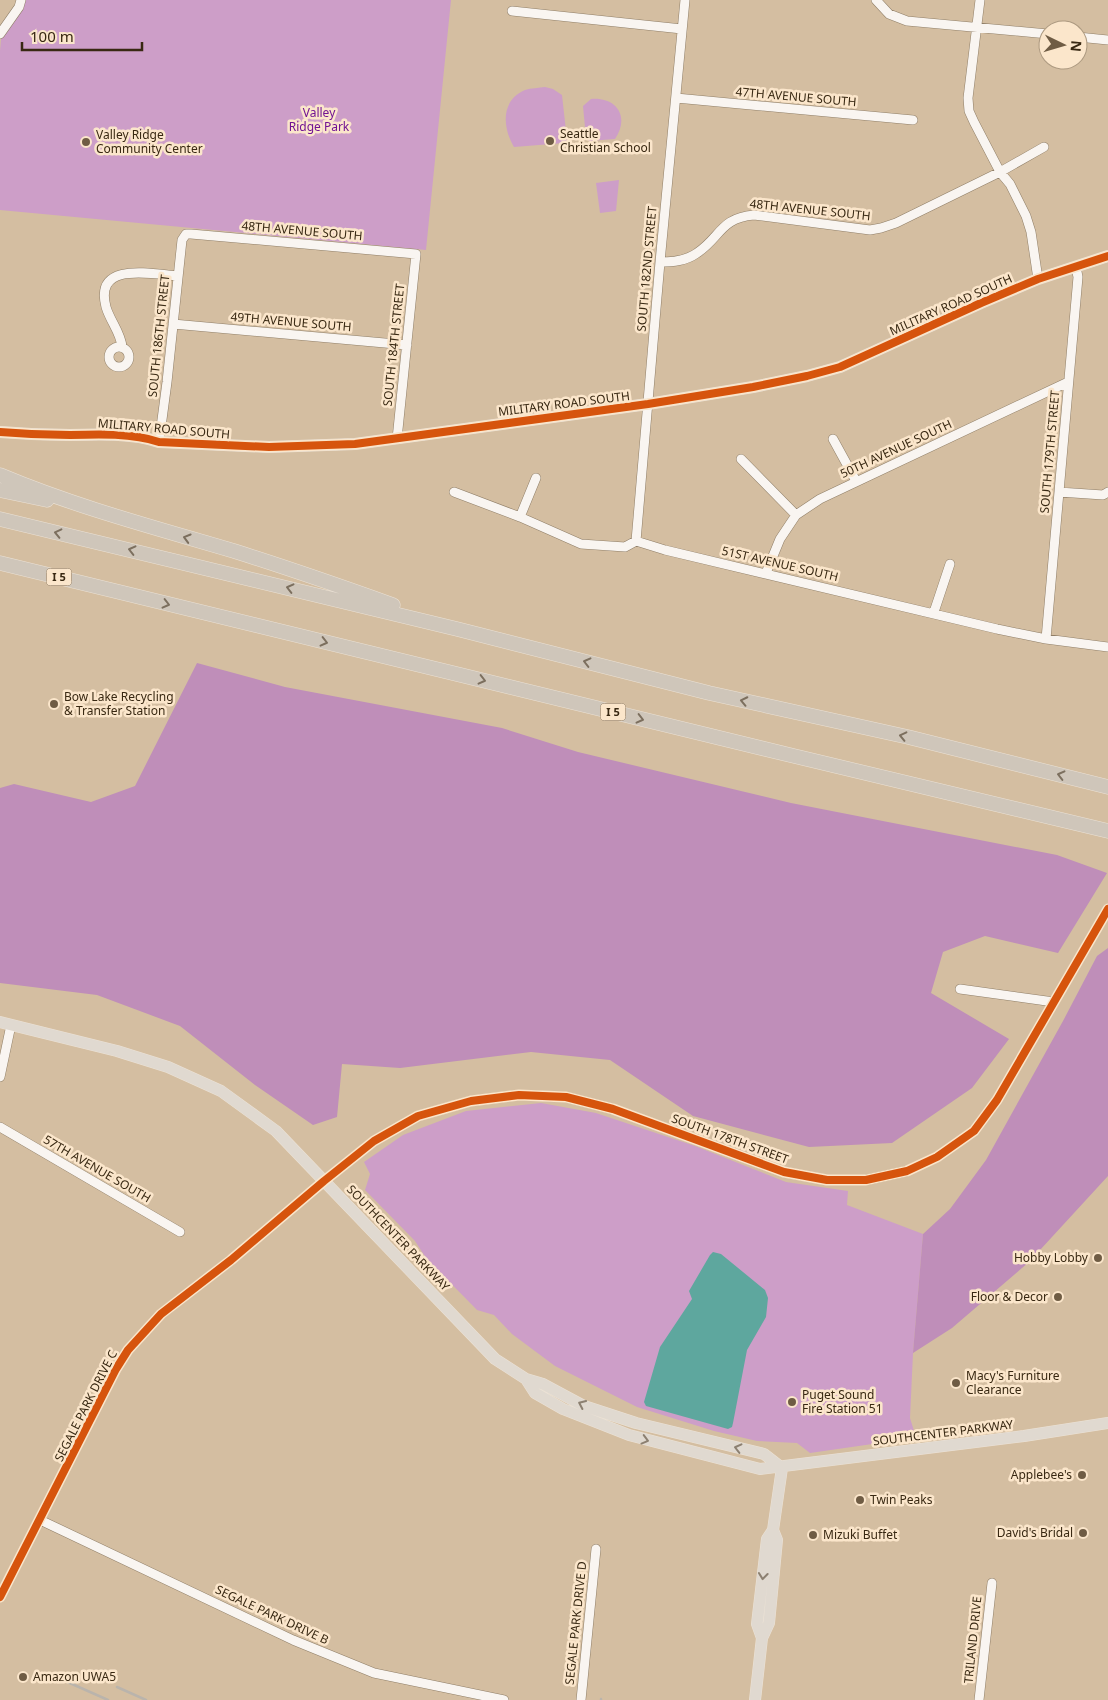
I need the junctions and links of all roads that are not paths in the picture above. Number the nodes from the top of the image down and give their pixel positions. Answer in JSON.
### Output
{"nodes":[{"id":1,"x":21,"y":0,"type":"edge"},
{"id":2,"x":685,"y":0,"type":"edge"},
{"id":3,"x":876,"y":0,"type":"edge"},
{"id":4,"x":980,"y":0,"type":"edge"},
{"id":5,"x":512,"y":11,"type":"dead end"},
{"id":6,"x":976,"y":26,"type":"junction"},
{"id":7,"x":682,"y":29,"type":"junction"},
{"id":8,"x":1038,"y":33,"type":"edge"},
{"id":9,"x":0,"y":34,"type":"edge"},
{"id":10,"x":1088,"y":38,"type":"edge"},
{"id":11,"x":1108,"y":40,"type":"edge"},
{"id":12,"x":676,"y":98,"type":"junction"},
{"id":13,"x":913,"y":120,"type":"dead end"},
{"id":14,"x":1044,"y":147,"type":"dead end"},
{"id":15,"x":1000,"y":172,"type":"junction"},
{"id":16,"x":186,"y":234,"type":"joint"},
{"id":17,"x":416,"y":254,"type":"joint"},
{"id":18,"x":1108,"y":256,"type":"edge"},
{"id":19,"x":660,"y":262,"type":"junction"},
{"id":20,"x":1076,"y":267,"type":"junction"},
{"id":21,"x":178,"y":276,"type":"junction"},
{"id":22,"x":1038,"y":279,"type":"junction"},
{"id":23,"x":173,"y":324,"type":"junction"},
{"id":24,"x":407,"y":346,"type":"junction"},
{"id":25,"x":122,"y":347,"type":"dead end"},
{"id":26,"x":1068,"y":382,"type":"junction"},
{"id":27,"x":648,"y":404,"type":"junction"},
{"id":28,"x":0,"y":432,"type":"edge"},
{"id":29,"x":397,"y":439,"type":"junction"},
{"id":30,"x":833,"y":439,"type":"dead end"},
{"id":31,"x":159,"y":442,"type":"junction"},
{"id":32,"x":741,"y":458,"type":"dead end"},
{"id":33,"x":0,"y":475,"type":"edge"},
{"id":34,"x":536,"y":478,"type":"dead end"},
{"id":35,"x":856,"y":481,"type":"junction"},
{"id":36,"x":0,"y":490,"type":"edge"},
{"id":37,"x":454,"y":492,"type":"dead end"},
{"id":38,"x":1059,"y":492,"type":"junction"},
{"id":39,"x":1108,"y":492,"type":"edge"},
{"id":40,"x":82,"y":506,"type":"junction"},
{"id":41,"x":796,"y":515,"type":"junction"},
{"id":42,"x":520,"y":517,"type":"junction"},
{"id":43,"x":0,"y":519,"type":"edge"},
{"id":44,"x":636,"y":541,"type":"junction"},
{"id":45,"x":0,"y":562,"type":"edge"},
{"id":46,"x":950,"y":564,"type":"dead end"},
{"id":47,"x":0,"y":572,"type":"edge"},
{"id":48,"x":766,"y":573,"type":"junction"},
{"id":49,"x":119,"y":592,"type":"junction"},
{"id":50,"x":934,"y":612,"type":"junction"},
{"id":51,"x":457,"y":628,"type":"junction"},
{"id":52,"x":1046,"y":639,"type":"junction"},
{"id":53,"x":1108,"y":647,"type":"edge"},
{"id":54,"x":1108,"y":787,"type":"edge"},
{"id":55,"x":1108,"y":831,"type":"edge"},
{"id":56,"x":1108,"y":909,"type":"edge"},
{"id":57,"x":960,"y":989,"type":"dead end"},
{"id":58,"x":1054,"y":1002,"type":"junction"},
{"id":59,"x":5,"y":1024,"type":"edge"},
{"id":60,"x":0,"y":1077,"type":"edge"},
{"id":61,"x":0,"y":1128,"type":"edge"},
{"id":62,"x":324,"y":1181,"type":"junction"},
{"id":63,"x":180,"y":1232,"type":"dead end"},
{"id":64,"x":1108,"y":1423,"type":"edge"},
{"id":65,"x":782,"y":1468,"type":"junction"},
{"id":66,"x":40,"y":1520,"type":"junction"},
{"id":67,"x":596,"y":1549,"type":"dead end"},
{"id":68,"x":992,"y":1583,"type":"dead end"},
{"id":69,"x":0,"y":1597,"type":"edge"},
{"id":70,"x":504,"y":1700,"type":"edge"},
{"id":71,"x":581,"y":1700,"type":"edge"},
{"id":72,"x":755,"y":1700,"type":"edge"},
{"id":73,"x":979,"y":1700,"type":"edge"}],
"edges":[{"from":1,"to":9,"type":"street"},
{"from":2,"to":7,"type":"street","name":"SOUTH 182ND STREET"},
{"from":3,"to":6,"type":"street"},
{"from":4,"to":6,"type":"street"},
{"from":5,"to":7,"type":"street"},
{"from":6,"to":8,"type":"street"},
{"from":6,"to":15,"type":"street"},
{"from":7,"to":12,"type":"street","name":"SOUTH 182ND STREET"},
{"from":10,"to":11,"type":"street"},
{"from":12,"to":13,"type":"street","name":"47TH AVENUE SOUTH"},
{"from":12,"to":19,"type":"street","name":"SOUTH 182ND STREET"},
{"from":14,"to":15,"type":"street","name":"48TH AVENUE SOUTH"},
{"from":15,"to":19,"type":"street","name":"48TH AVENUE SOUTH"},
{"from":15,"to":22,"type":"street"},
{"from":16,"to":17,"type":"street","name":"48TH AVENUE SOUTH"},
{"from":16,"to":21,"type":"street","name":"SOUTH 186TH STREET"},
{"from":17,"to":24,"type":"street","name":"SOUTH 184TH STREET"},
{"from":18,"to":20,"type":"main road","name":"MILITARY ROAD SOUTH"},
{"from":19,"to":27,"type":"street","name":"SOUTH 182ND STREET"},
{"from":20,"to":22,"type":"main road","name":"MILITARY ROAD SOUTH"},
{"from":20,"to":26,"type":"street","name":"SOUTH 179TH STREET"},
{"from":21,"to":23,"type":"street","name":"SOUTH 186TH STREET"},
{"from":21,"to":25,"type":"street"},
{"from":22,"to":27,"type":"main road","name":"MILITARY ROAD SOUTH"},
{"from":23,"to":24,"type":"street","name":"49TH AVENUE SOUTH"},
{"from":23,"to":31,"type":"street","name":"SOUTH 186TH STREET"},
{"from":24,"to":29,"type":"street","name":"SOUTH 184TH STREET"},
{"from":26,"to":35,"type":"street","name":"50TH AVENUE SOUTH"},
{"from":26,"to":38,"type":"street","name":"SOUTH 179TH STREET"},
{"from":27,"to":29,"type":"main road","name":"MILITARY ROAD SOUTH"},
{"from":27,"to":44,"type":"street","name":"SOUTH 182ND STREET"},
{"from":28,"to":31,"type":"main road","name":"MILITARY ROAD SOUTH"},
{"from":29,"to":31,"type":"main road","name":"MILITARY ROAD SOUTH"},
{"from":30,"to":35,"type":"street"},
{"from":32,"to":41,"type":"street"},
{"from":33,"to":40,"type":"highway"},
{"from":34,"to":42,"type":"street"},
{"from":35,"to":41,"type":"street","name":"50TH AVENUE SOUTH"},
{"from":36,"to":40,"type":"highway"},
{"from":37,"to":42,"type":"street","name":"51ST AVENUE SOUTH"},
{"from":38,"to":39,"type":"street"},
{"from":38,"to":52,"type":"street","name":"SOUTH 179TH STREET"},
{"from":51,"to":40,"type":"highway","one_way":true},
{"from":41,"to":48,"type":"street","name":"50TH AVENUE SOUTH"},
{"from":42,"to":44,"type":"street","name":"51ST AVENUE SOUTH"},
{"from":51,"to":43,"type":"highway","one_way":true},
{"from":44,"to":48,"type":"street","name":"51ST AVENUE SOUTH"},
{"from":45,"to":49,"type":"highway","number":"I 5"},
{"from":46,"to":50,"type":"street"},
{"from":47,"to":49,"type":"highway"},
{"from":48,"to":50,"type":"street","name":"51ST AVENUE SOUTH"},
{"from":49,"to":55,"type":"highway","number":"I 5","one_way":true},
{"from":50,"to":52,"type":"street","name":"51ST AVENUE SOUTH"},
{"from":54,"to":51,"type":"highway","one_way":true},
{"from":52,"to":53,"type":"street","name":"51ST AVENUE SOUTH"},
{"from":56,"to":58,"type":"street","name":"SOUTH 178TH STREET"},
{"from":57,"to":58,"type":"street"},
{"from":58,"to":62,"type":"street","name":"SOUTH 178TH STREET"},
{"from":59,"to":60,"type":"street"},
{"from":59,"to":62,"type":"main road","name":"SOUTHCENTER PARKWAY"},
{"from":61,"to":63,"type":"street","name":"57TH AVENUE SOUTH"},
{"from":62,"to":65,"type":"main road","name":"SOUTHCENTER PARKWAY"},
{"from":62,"to":66,"type":"street","name":"SEGALE PARK DRIVE C"},
{"from":64,"to":65,"type":"main road","name":"SOUTHCENTER PARKWAY"},
{"from":65,"to":72,"type":"main road"},
{"from":66,"to":69,"type":"street","name":"SEGALE PARK DRIVE C"},
{"from":66,"to":70,"type":"street","name":"SEGALE PARK DRIVE B"},
{"from":67,"to":71,"type":"street","name":"SEGALE PARK DRIVE D"},
{"from":68,"to":73,"type":"street","name":"TRILAND DRIVE"}]}
